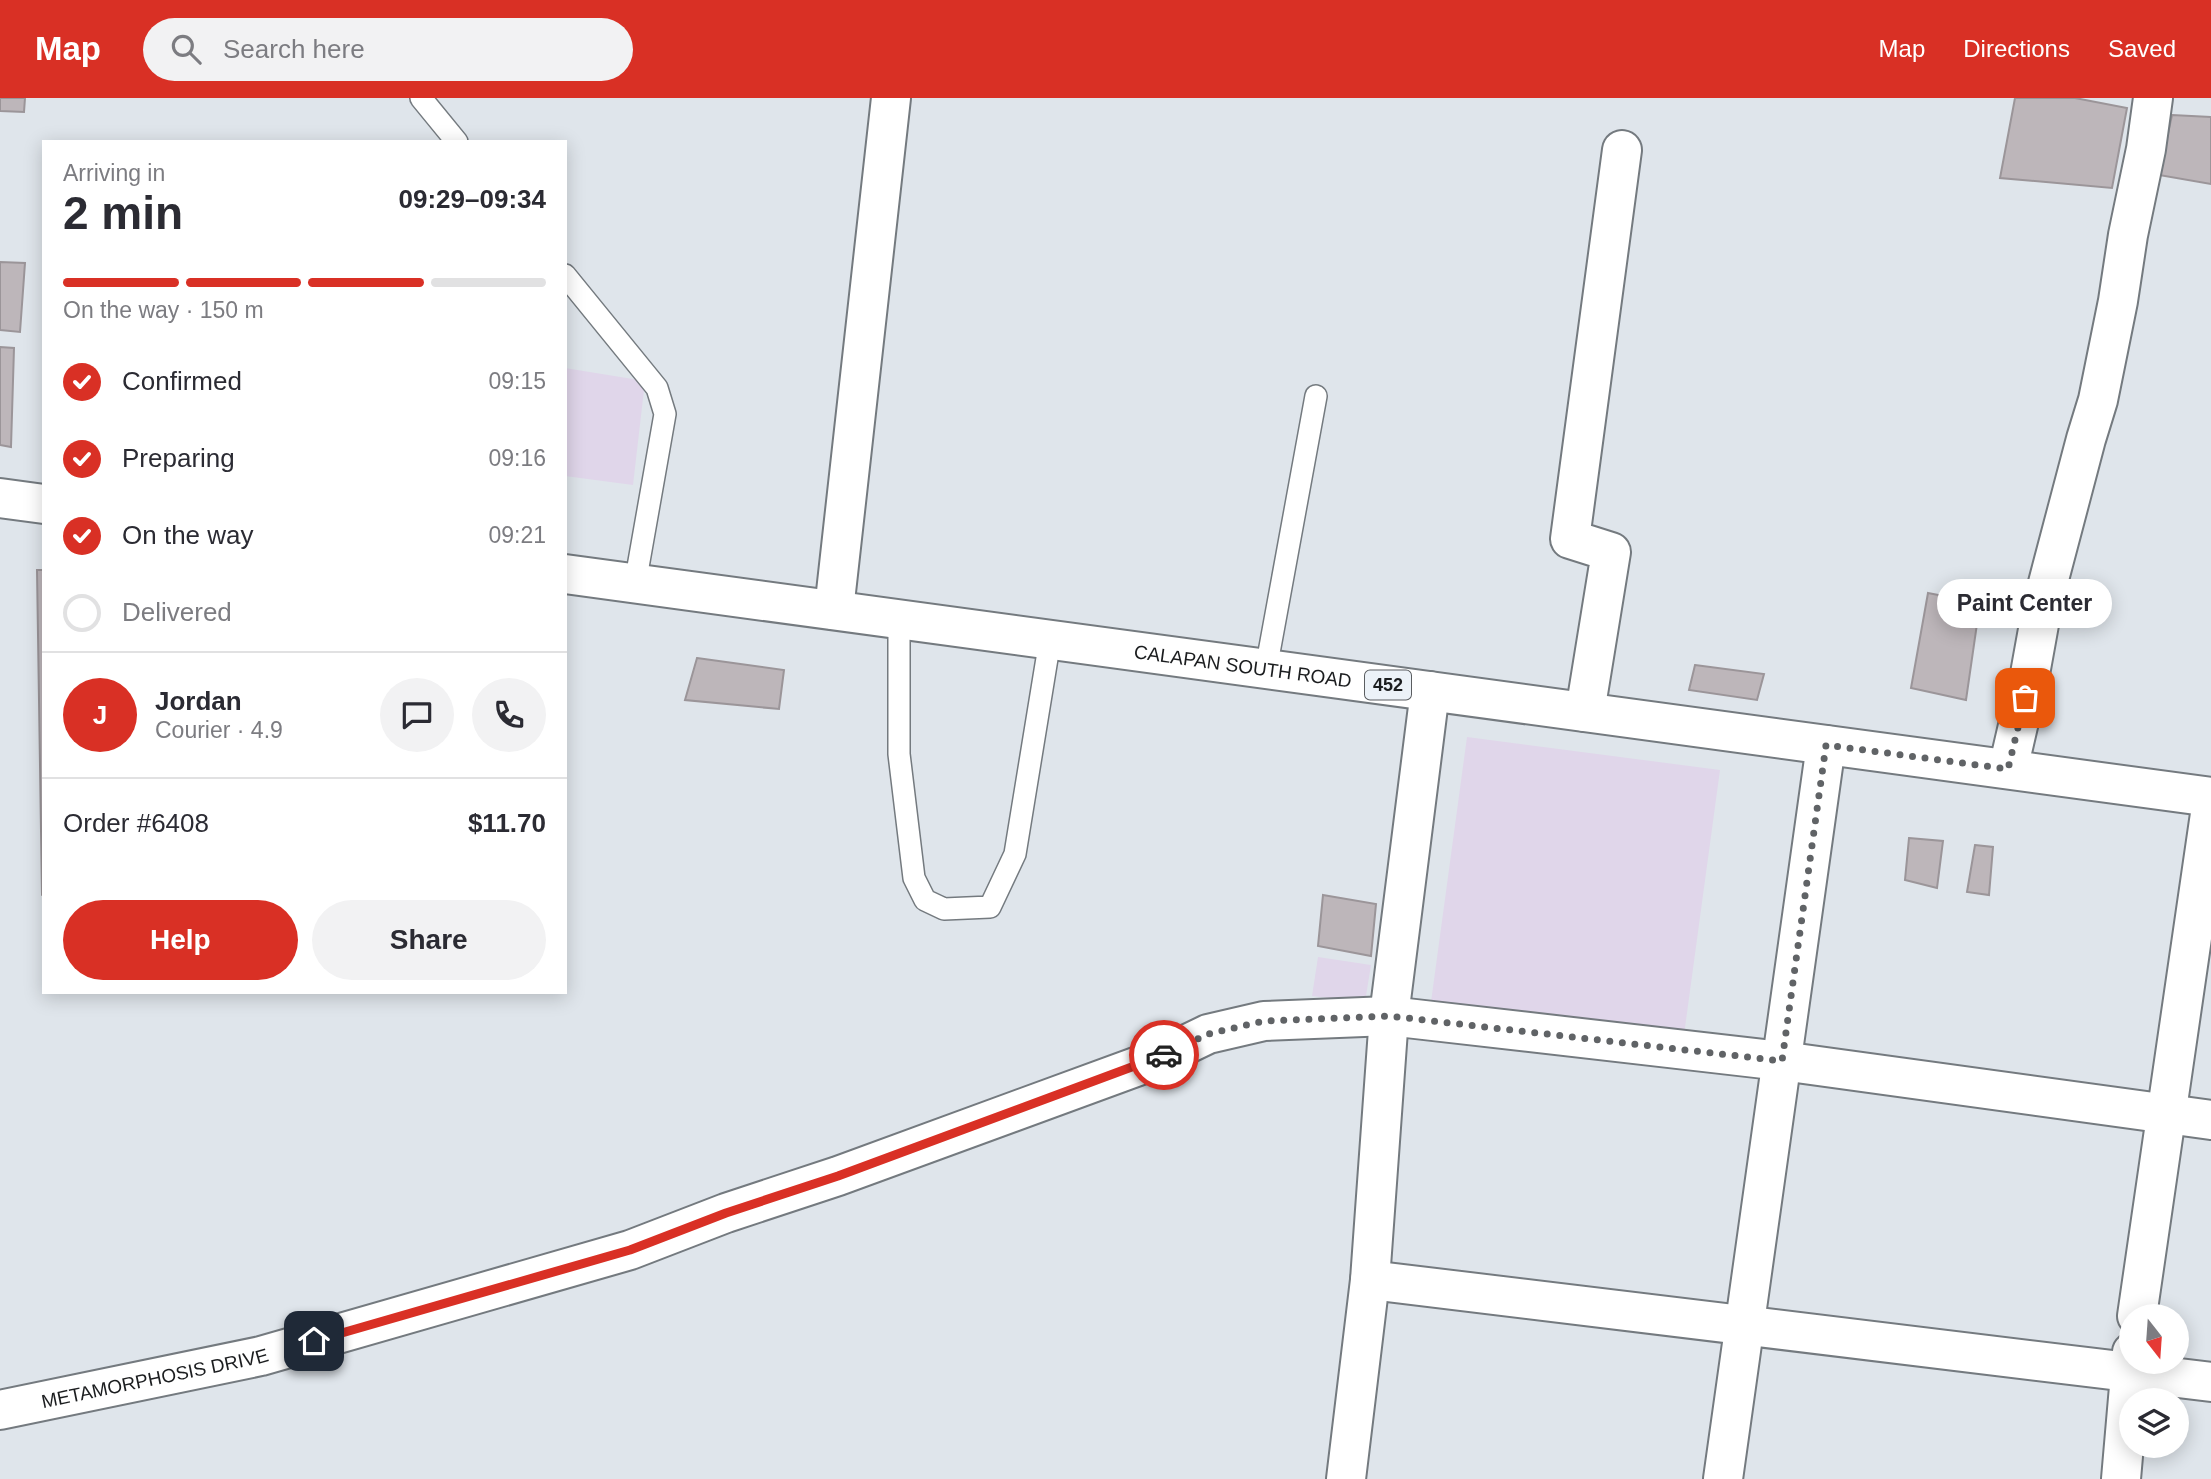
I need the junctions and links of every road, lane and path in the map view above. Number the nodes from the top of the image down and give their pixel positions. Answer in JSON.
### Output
{"nodes":[{"id":1,"x":421,"y":98,"type":"edge"},
{"id":2,"x":891,"y":98,"type":"edge"},
{"id":3,"x":2153,"y":98,"type":"edge"},
{"id":4,"x":455,"y":140,"type":"edge"},
{"id":5,"x":1622,"y":150,"type":"dead end"},
{"id":6,"x":567,"y":277,"type":"edge"},
{"id":7,"x":1316,"y":396,"type":"dead end"},
{"id":8,"x":0,"y":498,"type":"edge"},
{"id":9,"x":42,"y":504,"type":"edge"},
{"id":10,"x":567,"y":574,"type":"edge"},
{"id":11,"x":635,"y":584,"type":"junction"},
{"id":12,"x":834,"y":610,"type":"junction"},
{"id":13,"x":899,"y":620,"type":"junction"},
{"id":14,"x":1049,"y":639,"type":"junction"},
{"id":15,"x":1266,"y":669,"type":"junction"},
{"id":16,"x":1430,"y":691,"type":"junction"},
{"id":17,"x":1585,"y":712,"type":"junction"},
{"id":18,"x":1826,"y":745,"type":"junction"},
{"id":19,"x":2008,"y":769,"type":"junction"},
{"id":20,"x":2211,"y":797,"type":"edge"},
{"id":21,"x":2211,"y":807,"type":"edge"},
{"id":22,"x":1389,"y":1016,"type":"junction"},
{"id":23,"x":1782,"y":1061,"type":"junction"},
{"id":24,"x":2166,"y":1113,"type":"junction"},
{"id":25,"x":2211,"y":1120,"type":"edge"},
{"id":26,"x":1370,"y":1280,"type":"junction"},
{"id":27,"x":2139,"y":1304,"type":"edge"},
{"id":28,"x":1745,"y":1327,"type":"junction"},
{"id":29,"x":2119,"y":1361,"type":"edge"},
{"id":30,"x":2129,"y":1374,"type":"edge"},
{"id":31,"x":2179,"y":1374,"type":"edge"},
{"id":32,"x":2211,"y":1382,"type":"edge"},
{"id":33,"x":0,"y":1410,"type":"edge"},
{"id":34,"x":1346,"y":1479,"type":"edge"},
{"id":35,"x":1723,"y":1479,"type":"edge"},
{"id":36,"x":2121,"y":1479,"type":"edge"}],
"edges":[{"from":1,"to":4,"type":"lane"},
{"from":2,"to":12,"type":"main road"},
{"from":3,"to":19,"type":"main road"},
{"from":5,"to":17,"type":"main road"},
{"from":6,"to":11,"type":"lane"},
{"from":7,"to":15,"type":"lane"},
{"from":8,"to":9,"type":"main road"},
{"from":10,"to":11,"type":"main road","name":"CALAPAN SOUTH ROAD","number":"452"},
{"from":11,"to":12,"type":"main road","name":"CALAPAN SOUTH ROAD","number":"452"},
{"from":12,"to":13,"type":"main road","name":"CALAPAN SOUTH ROAD","number":"452"},
{"from":13,"to":14,"type":"main road","name":"CALAPAN SOUTH ROAD","number":"452"},
{"from":13,"to":14,"type":"lane"},
{"from":14,"to":15,"type":"main road","name":"CALAPAN SOUTH ROAD","number":"452"},
{"from":15,"to":16,"type":"main road","name":"CALAPAN SOUTH ROAD","number":"452"},
{"from":16,"to":17,"type":"main road","name":"CALAPAN SOUTH ROAD","number":"452"},
{"from":16,"to":22,"type":"main road"},
{"from":17,"to":18,"type":"main road","name":"CALAPAN SOUTH ROAD","number":"452"},
{"from":18,"to":19,"type":"main road","name":"CALAPAN SOUTH ROAD","number":"452"},
{"from":18,"to":23,"type":"main road"},
{"from":19,"to":20,"type":"main road","name":"CALAPAN SOUTH ROAD","number":"452"},
{"from":21,"to":24,"type":"main road"},
{"from":22,"to":23,"type":"main road","name":"METAMORPHOSIS DRIVE"},
{"from":22,"to":26,"type":"main road"},
{"from":22,"to":33,"type":"main road","name":"METAMORPHOSIS DRIVE"},
{"from":23,"to":24,"type":"main road","name":"METAMORPHOSIS DRIVE"},
{"from":23,"to":28,"type":"main road"},
{"from":24,"to":25,"type":"main road","name":"METAMORPHOSIS DRIVE"},
{"from":24,"to":27,"type":"main road"},
{"from":26,"to":28,"type":"main road"},
{"from":26,"to":34,"type":"main road"},
{"from":28,"to":29,"type":"main road"},
{"from":28,"to":35,"type":"main road"},
{"from":30,"to":36,"type":"main road"},
{"from":31,"to":32,"type":"main road"}]}
